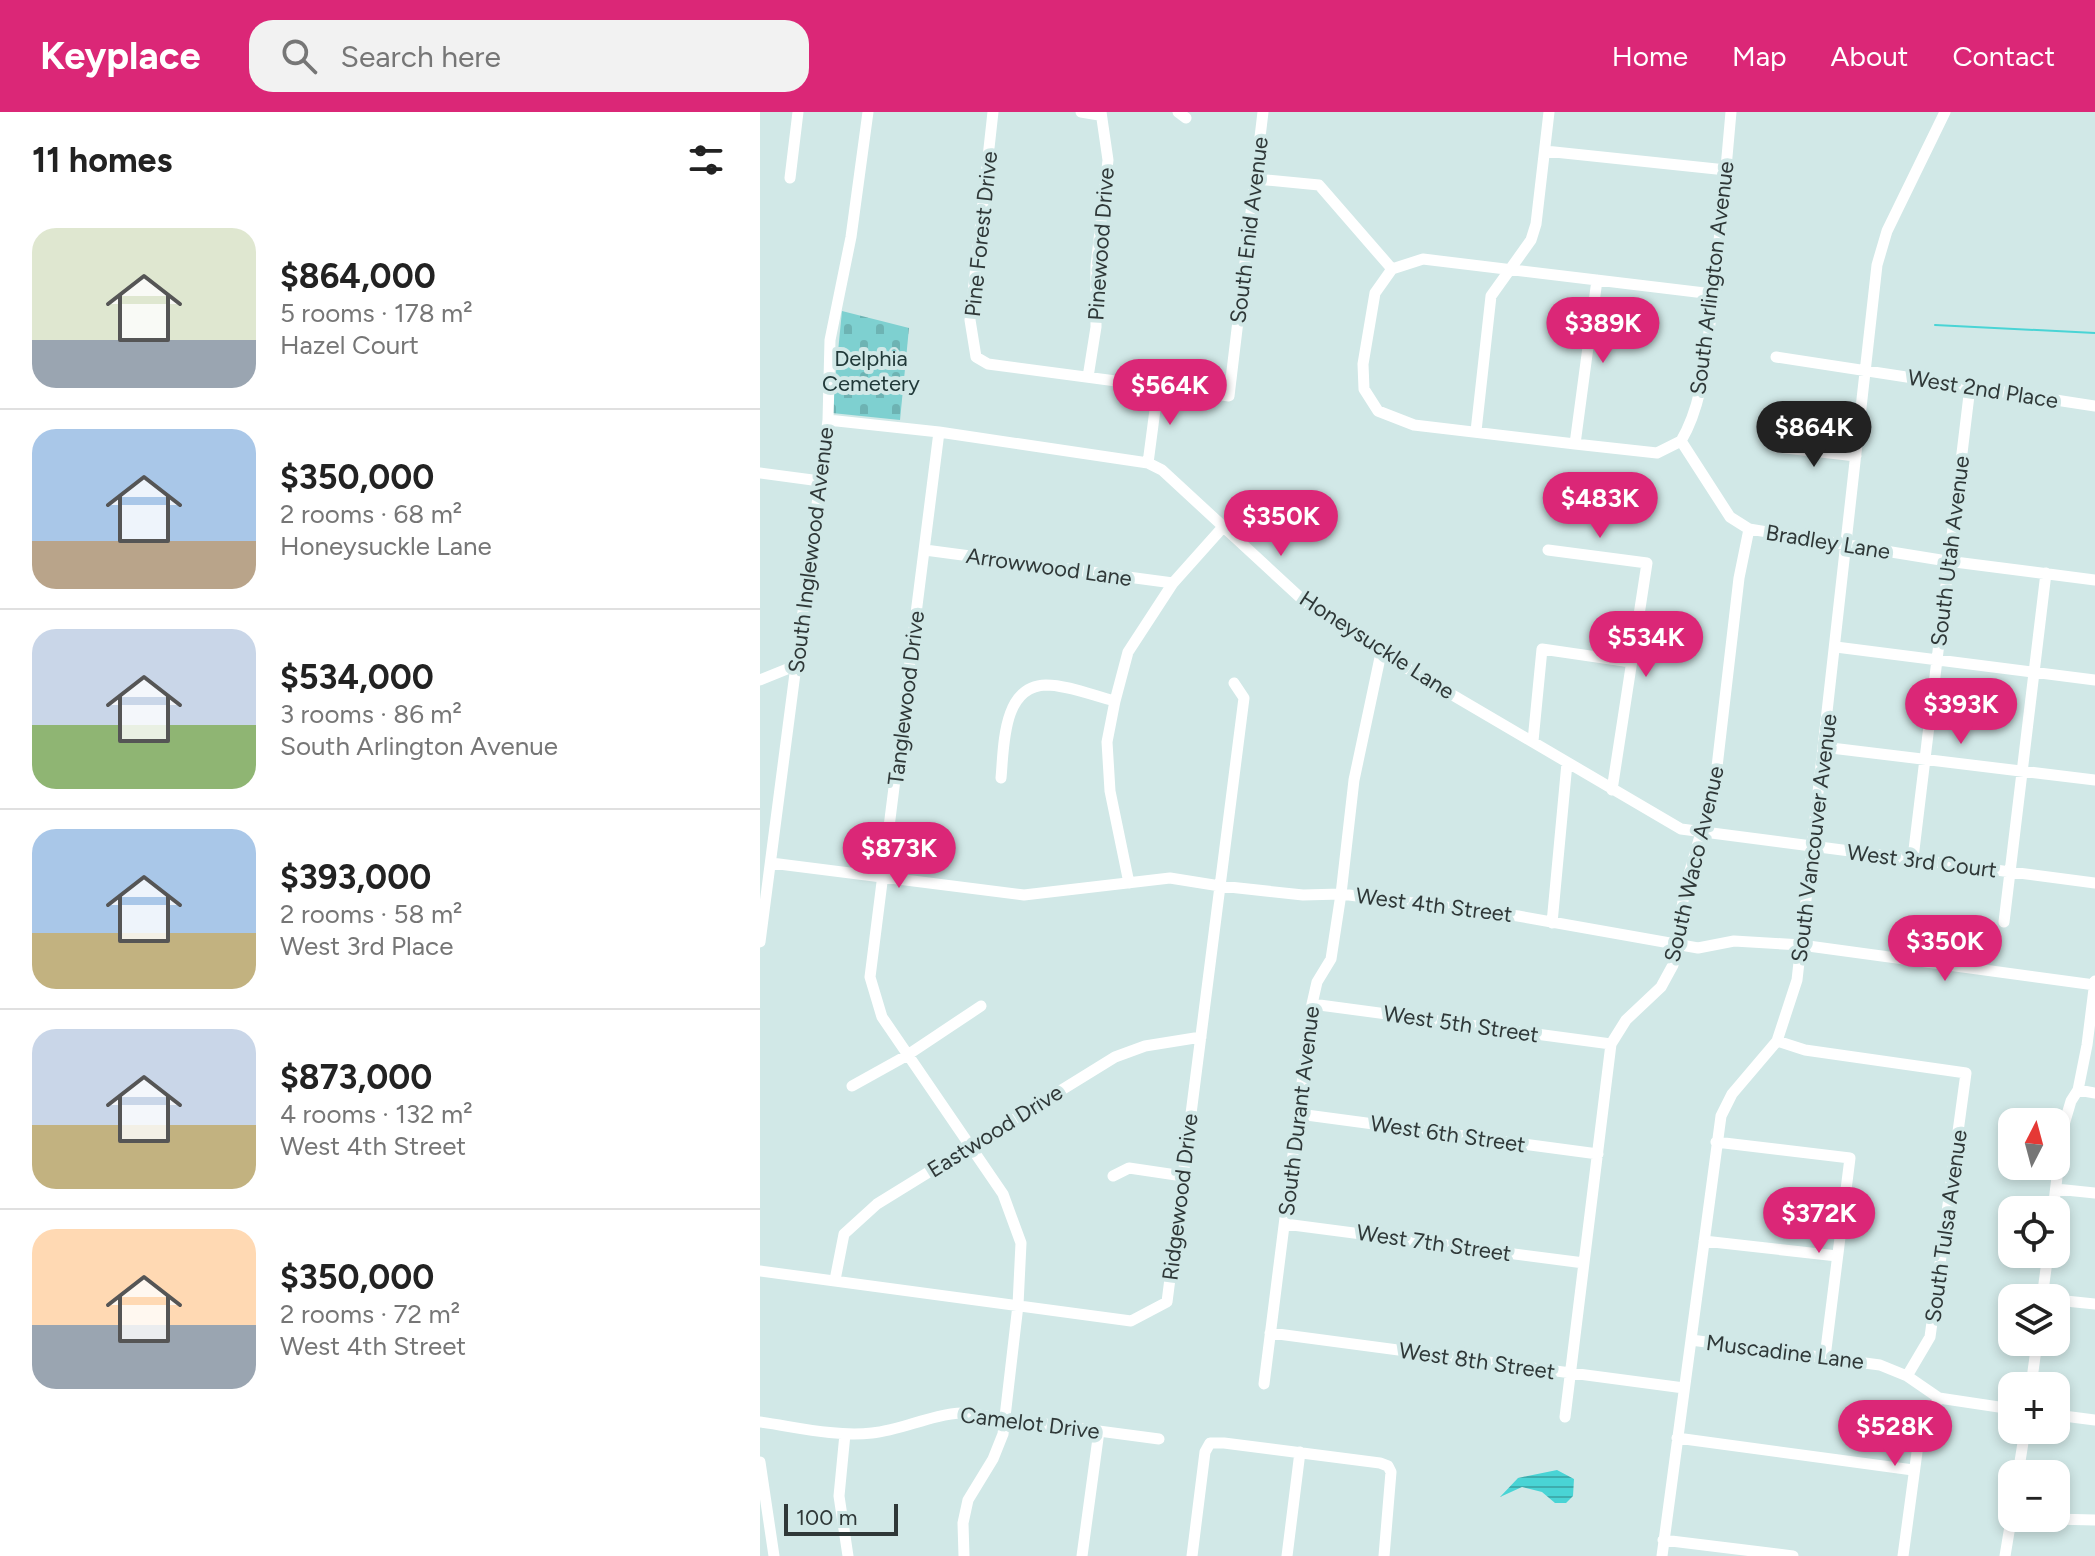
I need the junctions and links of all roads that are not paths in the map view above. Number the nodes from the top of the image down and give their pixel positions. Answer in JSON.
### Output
{"nodes":[{"id":1,"x":798,"y":112,"type":"edge"},
{"id":2,"x":868,"y":112,"type":"edge"},
{"id":3,"x":993,"y":112,"type":"edge"},
{"id":4,"x":1081,"y":112,"type":"edge"},
{"id":5,"x":1263,"y":112,"type":"edge"},
{"id":6,"x":1549,"y":112,"type":"edge"},
{"id":7,"x":1731,"y":112,"type":"edge"},
{"id":8,"x":1945,"y":112,"type":"edge"},
{"id":9,"x":1100,"y":113,"type":"edge"},
{"id":10,"x":1545,"y":151,"type":"junction"},
{"id":11,"x":1726,"y":170,"type":"junction"},
{"id":12,"x":790,"y":178,"type":"dead end"},
{"id":13,"x":1256,"y":179,"type":"junction"},
{"id":14,"x":1392,"y":269,"type":"junction"},
{"id":15,"x":1511,"y":270,"type":"junction"},
{"id":16,"x":1597,"y":280,"type":"junction"},
{"id":17,"x":1713,"y":294,"type":"junction"},
{"id":18,"x":1776,"y":357,"type":"dead end"},
{"id":19,"x":1866,"y":371,"type":"junction"},
{"id":20,"x":1088,"y":377,"type":"junction"},
{"id":21,"x":1158,"y":387,"type":"junction"},
{"id":22,"x":1970,"y":387,"type":"junction"},
{"id":23,"x":2095,"y":406,"type":"edge"},
{"id":24,"x":828,"y":420,"type":"junction"},
{"id":25,"x":1476,"y":431,"type":"junction"},
{"id":26,"x":939,"y":432,"type":"junction"},
{"id":27,"x":1681,"y":441,"type":"junction"},
{"id":28,"x":1575,"y":444,"type":"junction"},
{"id":29,"x":1777,"y":447,"type":"dead end"},
{"id":30,"x":1856,"y":456,"type":"junction"},
{"id":31,"x":1148,"y":463,"type":"junction"},
{"id":32,"x":760,"y":473,"type":"edge"},
{"id":33,"x":820,"y":481,"type":"junction"},
{"id":34,"x":1223,"y":527,"type":"junction"},
{"id":35,"x":1749,"y":529,"type":"junction"},
{"id":36,"x":1845,"y":544,"type":"junction"},
{"id":37,"x":925,"y":550,"type":"junction"},
{"id":38,"x":1548,"y":550,"type":"dead end"},
{"id":39,"x":1947,"y":561,"type":"junction"},
{"id":40,"x":2046,"y":573,"type":"junction"},
{"id":41,"x":2095,"y":580,"type":"edge"},
{"id":42,"x":1173,"y":583,"type":"junction"},
{"id":43,"x":1836,"y":647,"type":"junction"},
{"id":44,"x":1381,"y":653,"type":"junction"},
{"id":45,"x":1937,"y":658,"type":"junction"},
{"id":46,"x":1631,"y":662,"type":"junction"},
{"id":47,"x":797,"y":665,"type":"junction"},
{"id":48,"x":2034,"y":672,"type":"junction"},
{"id":49,"x":760,"y":680,"type":"edge"},
{"id":50,"x":2095,"y":680,"type":"edge"},
{"id":51,"x":1234,"y":683,"type":"dead end"},
{"id":52,"x":1115,"y":701,"type":"junction"},
{"id":53,"x":1533,"y":741,"type":"junction"},
{"id":54,"x":1823,"y":747,"type":"junction"},
{"id":55,"x":1925,"y":759,"type":"junction"},
{"id":56,"x":1567,"y":763,"type":"junction"},
{"id":57,"x":2022,"y":771,"type":"junction"},
{"id":58,"x":1001,"y":778,"type":"dead end"},
{"id":59,"x":2095,"y":780,"type":"edge"},
{"id":60,"x":1612,"y":790,"type":"junction"},
{"id":61,"x":1702,"y":832,"type":"junction"},
{"id":62,"x":1812,"y":847,"type":"junction"},
{"id":63,"x":1913,"y":858,"type":"junction"},
{"id":64,"x":771,"y":863,"type":"junction"},
{"id":65,"x":2010,"y":872,"type":"junction"},
{"id":66,"x":883,"y":878,"type":"junction"},
{"id":67,"x":1129,"y":883,"type":"junction"},
{"id":68,"x":2095,"y":883,"type":"edge"},
{"id":69,"x":1220,"y":886,"type":"junction"},
{"id":70,"x":1341,"y":894,"type":"junction"},
{"id":71,"x":2004,"y":922,"type":"dead end"},
{"id":72,"x":1552,"y":923,"type":"junction"},
{"id":73,"x":760,"y":942,"type":"edge"},
{"id":74,"x":1676,"y":944,"type":"junction"},
{"id":75,"x":1801,"y":945,"type":"junction"},
{"id":76,"x":2095,"y":983,"type":"edge"},
{"id":77,"x":1312,"y":1004,"type":"junction"},
{"id":78,"x":981,"y":1006,"type":"dead end"},
{"id":79,"x":1201,"y":1037,"type":"junction"},
{"id":80,"x":1777,"y":1041,"type":"junction"},
{"id":81,"x":1611,"y":1044,"type":"junction"},
{"id":82,"x":906,"y":1056,"type":"junction"},
{"id":83,"x":852,"y":1086,"type":"dead end"},
{"id":84,"x":2078,"y":1090,"type":"junction"},
{"id":85,"x":2095,"y":1093,"type":"edge"},
{"id":86,"x":1299,"y":1114,"type":"junction"},
{"id":87,"x":1716,"y":1142,"type":"junction"},
{"id":88,"x":970,"y":1147,"type":"junction"},
{"id":89,"x":1598,"y":1154,"type":"junction"},
{"id":90,"x":1113,"y":1176,"type":"dead end"},
{"id":91,"x":1183,"y":1176,"type":"junction"},
{"id":92,"x":2056,"y":1189,"type":"junction"},
{"id":93,"x":2095,"y":1193,"type":"edge"},
{"id":94,"x":2055,"y":1196,"type":"edge"},
{"id":95,"x":1285,"y":1224,"type":"junction"},
{"id":96,"x":1704,"y":1241,"type":"junction"},
{"id":97,"x":1837,"y":1256,"type":"junction"},
{"id":98,"x":1584,"y":1263,"type":"junction"},
{"id":99,"x":760,"y":1271,"type":"edge"},
{"id":100,"x":835,"y":1280,"type":"junction"},
{"id":101,"x":2070,"y":1301,"type":"edge"},
{"id":102,"x":2095,"y":1304,"type":"edge"},
{"id":103,"x":1018,"y":1305,"type":"junction"},
{"id":104,"x":1270,"y":1333,"type":"junction"},
{"id":105,"x":1691,"y":1340,"type":"junction"},
{"id":106,"x":1825,"y":1357,"type":"junction"},
{"id":107,"x":1570,"y":1374,"type":"junction"},
{"id":108,"x":1907,"y":1376,"type":"junction"},
{"id":109,"x":1264,"y":1384,"type":"dead end"},
{"id":110,"x":1684,"y":1388,"type":"junction"},
{"id":111,"x":1939,"y":1398,"type":"junction"},
{"id":112,"x":1998,"y":1407,"type":"edge"},
{"id":113,"x":1565,"y":1417,"type":"dead end"},
{"id":114,"x":2070,"y":1417,"type":"edge"},
{"id":115,"x":1004,"y":1418,"type":"junction"},
{"id":116,"x":2095,"y":1420,"type":"edge"},
{"id":117,"x":760,"y":1422,"type":"edge"},
{"id":118,"x":1099,"y":1431,"type":"junction"},
{"id":119,"x":845,"y":1434,"type":"junction"},
{"id":120,"x":1677,"y":1438,"type":"junction"},
{"id":121,"x":1159,"y":1439,"type":"dead end"},
{"id":122,"x":1300,"y":1452,"type":"junction"},
{"id":123,"x":760,"y":1462,"type":"edge"},
{"id":124,"x":1913,"y":1470,"type":"junction"},
{"id":125,"x":2070,"y":1519,"type":"edge"},
{"id":126,"x":2095,"y":1520,"type":"edge"},
{"id":127,"x":2009,"y":1532,"type":"edge"},
{"id":128,"x":1663,"y":1540,"type":"junction"},
{"id":129,"x":774,"y":1556,"type":"edge"},
{"id":130,"x":848,"y":1556,"type":"edge"},
{"id":131,"x":964,"y":1556,"type":"edge"},
{"id":132,"x":1082,"y":1556,"type":"edge"},
{"id":133,"x":1192,"y":1556,"type":"edge"},
{"id":134,"x":1287,"y":1556,"type":"edge"},
{"id":135,"x":1384,"y":1556,"type":"edge"},
{"id":136,"x":1662,"y":1556,"type":"edge"},
{"id":137,"x":1793,"y":1556,"type":"edge"},
{"id":138,"x":1903,"y":1556,"type":"edge"},
{"id":139,"x":2005,"y":1556,"type":"edge"}],
"edges":[{"from":1,"to":12,"type":"street"},
{"from":2,"to":24,"type":"street","name":"South Inglewood Avenue"},
{"from":3,"to":20,"type":"street","name":"Pine Forest Drive"},
{"from":4,"to":9,"type":"street"},
{"from":5,"to":13,"type":"street","name":"South Enid Avenue"},
{"from":6,"to":10,"type":"street"},
{"from":7,"to":11,"type":"street","name":"South Arlington Avenue"},
{"from":8,"to":19,"type":"street","name":"South Vancouver Avenue"},
{"from":9,"to":20,"type":"street","name":"Pinewood Drive"},
{"from":10,"to":11,"type":"street"},
{"from":10,"to":15,"type":"street"},
{"from":11,"to":17,"type":"street","name":"South Arlington Avenue"},
{"from":13,"to":14,"type":"street"},
{"from":13,"to":21,"type":"street","name":"South Enid Avenue"},
{"from":14,"to":15,"type":"street"},
{"from":14,"to":25,"type":"street"},
{"from":15,"to":16,"type":"street"},
{"from":15,"to":25,"type":"street"},
{"from":16,"to":17,"type":"street"},
{"from":16,"to":28,"type":"street"},
{"from":17,"to":27,"type":"street","name":"South Arlington Avenue"},
{"from":18,"to":19,"type":"street","name":"West 2nd Place"},
{"from":19,"to":22,"type":"street","name":"West 2nd Place"},
{"from":19,"to":30,"type":"street","name":"South Vancouver Avenue"},
{"from":20,"to":21,"type":"street"},
{"from":21,"to":31,"type":"street"},
{"from":22,"to":23,"type":"street","name":"West 2nd Place"},
{"from":22,"to":39,"type":"street","name":"South Utah Avenue"},
{"from":24,"to":26,"type":"street","name":"Honeysuckle Lane"},
{"from":24,"to":33,"type":"street","name":"South Inglewood Avenue"},
{"from":25,"to":28,"type":"street"},
{"from":26,"to":31,"type":"street","name":"Honeysuckle Lane"},
{"from":26,"to":37,"type":"street","name":"Tanglewood Drive"},
{"from":27,"to":28,"type":"street"},
{"from":27,"to":35,"type":"street","name":"Bradley Lane"},
{"from":29,"to":30,"type":"street"},
{"from":30,"to":36,"type":"street","name":"South Vancouver Avenue"},
{"from":31,"to":34,"type":"street","name":"Honeysuckle Lane"},
{"from":32,"to":33,"type":"street"},
{"from":33,"to":47,"type":"street","name":"South Inglewood Avenue"},
{"from":34,"to":42,"type":"street"},
{"from":34,"to":44,"type":"street","name":"Honeysuckle Lane"},
{"from":35,"to":36,"type":"street","name":"Bradley Lane"},
{"from":35,"to":61,"type":"street","name":"South Waco Avenue"},
{"from":36,"to":39,"type":"street","name":"Bradley Lane"},
{"from":36,"to":43,"type":"street","name":"South Vancouver Avenue"},
{"from":37,"to":42,"type":"street","name":"Arrowwood Lane"},
{"from":37,"to":66,"type":"street","name":"Tanglewood Drive"},
{"from":38,"to":46,"type":"street"},
{"from":39,"to":40,"type":"street","name":"Bradley Lane"},
{"from":39,"to":45,"type":"street","name":"South Utah Avenue"},
{"from":40,"to":41,"type":"street","name":"Bradley Lane"},
{"from":40,"to":48,"type":"street"},
{"from":42,"to":52,"type":"street"},
{"from":43,"to":45,"type":"street"},
{"from":43,"to":54,"type":"street","name":"South Vancouver Avenue"},
{"from":44,"to":53,"type":"street","name":"Honeysuckle Lane"},
{"from":44,"to":70,"type":"street","name":"South Durant Avenue"},
{"from":45,"to":48,"type":"street"},
{"from":45,"to":55,"type":"street","name":"South Utah Avenue"},
{"from":46,"to":53,"type":"street"},
{"from":46,"to":60,"type":"street"},
{"from":47,"to":49,"type":"street"},
{"from":47,"to":64,"type":"street","name":"South Inglewood Avenue"},
{"from":48,"to":50,"type":"street"},
{"from":48,"to":57,"type":"street"},
{"from":51,"to":69,"type":"street","name":"Ridgewood Drive"},
{"from":52,"to":58,"type":"street"},
{"from":52,"to":67,"type":"street"},
{"from":53,"to":56,"type":"street","name":"Honeysuckle Lane"},
{"from":54,"to":55,"type":"street"},
{"from":54,"to":62,"type":"street","name":"South Vancouver Avenue"},
{"from":55,"to":57,"type":"street"},
{"from":55,"to":63,"type":"street","name":"South Utah Avenue"},
{"from":56,"to":60,"type":"street","name":"Honeysuckle Lane"},
{"from":56,"to":72,"type":"street"},
{"from":57,"to":59,"type":"street"},
{"from":57,"to":65,"type":"street"},
{"from":60,"to":61,"type":"street","name":"Honeysuckle Lane"},
{"from":61,"to":62,"type":"street","name":"West 3rd Court"},
{"from":61,"to":74,"type":"street","name":"South Waco Avenue"},
{"from":62,"to":63,"type":"street","name":"West 3rd Court"},
{"from":62,"to":75,"type":"street","name":"South Vancouver Avenue"},
{"from":63,"to":65,"type":"street","name":"West 3rd Court"},
{"from":64,"to":66,"type":"street","name":"West 4th Street"},
{"from":64,"to":73,"type":"street","name":"South Inglewood Avenue"},
{"from":65,"to":68,"type":"street","name":"West 3rd Court"},
{"from":65,"to":71,"type":"street"},
{"from":66,"to":67,"type":"street","name":"West 4th Street"},
{"from":66,"to":82,"type":"street","name":"Tanglewood Drive"},
{"from":67,"to":69,"type":"street","name":"West 4th Street"},
{"from":69,"to":70,"type":"street","name":"West 4th Street"},
{"from":69,"to":79,"type":"street","name":"Ridgewood Drive"},
{"from":70,"to":72,"type":"street","name":"West 4th Street"},
{"from":70,"to":77,"type":"street","name":"South Durant Avenue"},
{"from":72,"to":74,"type":"street","name":"West 4th Street"},
{"from":74,"to":75,"type":"street","name":"West 4th Street"},
{"from":74,"to":81,"type":"street","name":"South Waco Avenue"},
{"from":75,"to":76,"type":"street","name":"West 4th Street"},
{"from":75,"to":80,"type":"street","name":"South Vancouver Avenue"},
{"from":76,"to":84,"type":"street"},
{"from":77,"to":81,"type":"street","name":"West 5th Street"},
{"from":77,"to":86,"type":"street","name":"South Durant Avenue"},
{"from":78,"to":82,"type":"street"},
{"from":79,"to":88,"type":"street","name":"Eastwood Drive"},
{"from":79,"to":91,"type":"street","name":"Ridgewood Drive"},
{"from":80,"to":87,"type":"street","name":"South Vancouver Avenue"},
{"from":80,"to":108,"type":"street","name":"South Tulsa Avenue"},
{"from":81,"to":89,"type":"street","name":"South Waco Avenue"},
{"from":82,"to":83,"type":"street"},
{"from":82,"to":88,"type":"street","name":"Tanglewood Drive"},
{"from":84,"to":85,"type":"street"},
{"from":84,"to":92,"type":"street"},
{"from":86,"to":89,"type":"street","name":"West 6th Street"},
{"from":86,"to":95,"type":"street","name":"South Durant Avenue"},
{"from":87,"to":96,"type":"street","name":"South Vancouver Avenue"},
{"from":87,"to":97,"type":"street"},
{"from":88,"to":100,"type":"street","name":"Eastwood Drive"},
{"from":88,"to":103,"type":"street","name":"Tanglewood Drive"},
{"from":89,"to":98,"type":"street","name":"South Waco Avenue"},
{"from":90,"to":91,"type":"street"},
{"from":91,"to":103,"type":"street","name":"Ridgewood Drive"},
{"from":92,"to":93,"type":"street"},
{"from":92,"to":94,"type":"street"},
{"from":95,"to":98,"type":"street","name":"West 7th Street"},
{"from":95,"to":104,"type":"street","name":"South Durant Avenue"},
{"from":96,"to":97,"type":"street"},
{"from":96,"to":105,"type":"street","name":"South Vancouver Avenue"},
{"from":97,"to":106,"type":"street"},
{"from":98,"to":107,"type":"street","name":"South Waco Avenue"},
{"from":99,"to":100,"type":"street","name":"Ridgewood Drive"},
{"from":100,"to":103,"type":"street","name":"Ridgewood Drive"},
{"from":101,"to":102,"type":"street"},
{"from":103,"to":115,"type":"street","name":"Tanglewood Drive"},
{"from":104,"to":107,"type":"street","name":"West 8th Street"},
{"from":104,"to":109,"type":"street","name":"South Durant Avenue"},
{"from":105,"to":106,"type":"street","name":"Muscadine Lane"},
{"from":105,"to":110,"type":"street","name":"South Vancouver Avenue"},
{"from":106,"to":108,"type":"street","name":"Muscadine Lane"},
{"from":107,"to":110,"type":"street","name":"West 8th Street"},
{"from":107,"to":113,"type":"street","name":"South Waco Avenue"},
{"from":108,"to":111,"type":"street","name":"Muscadine Lane"},
{"from":110,"to":120,"type":"street","name":"South Vancouver Avenue"},
{"from":111,"to":112,"type":"street","name":"Muscadine Lane"},
{"from":111,"to":124,"type":"street"},
{"from":114,"to":116,"type":"street"},
{"from":115,"to":118,"type":"street","name":"Camelot Drive"},
{"from":115,"to":119,"type":"street","name":"Camelot Drive"},
{"from":115,"to":131,"type":"street","name":"Tanglewood Drive"},
{"from":117,"to":119,"type":"street","name":"Camelot Drive"},
{"from":118,"to":121,"type":"street","name":"Camelot Drive"},
{"from":118,"to":132,"type":"street"},
{"from":119,"to":130,"type":"street"},
{"from":120,"to":124,"type":"street"},
{"from":120,"to":128,"type":"street","name":"South Vancouver Avenue"},
{"from":122,"to":133,"type":"street"},
{"from":122,"to":134,"type":"street"},
{"from":122,"to":135,"type":"street"},
{"from":123,"to":129,"type":"street"},
{"from":124,"to":138,"type":"street"},
{"from":125,"to":126,"type":"street"},
{"from":127,"to":139,"type":"street"},
{"from":128,"to":136,"type":"street","name":"South Vancouver Avenue"},
{"from":128,"to":137,"type":"street"}]}
